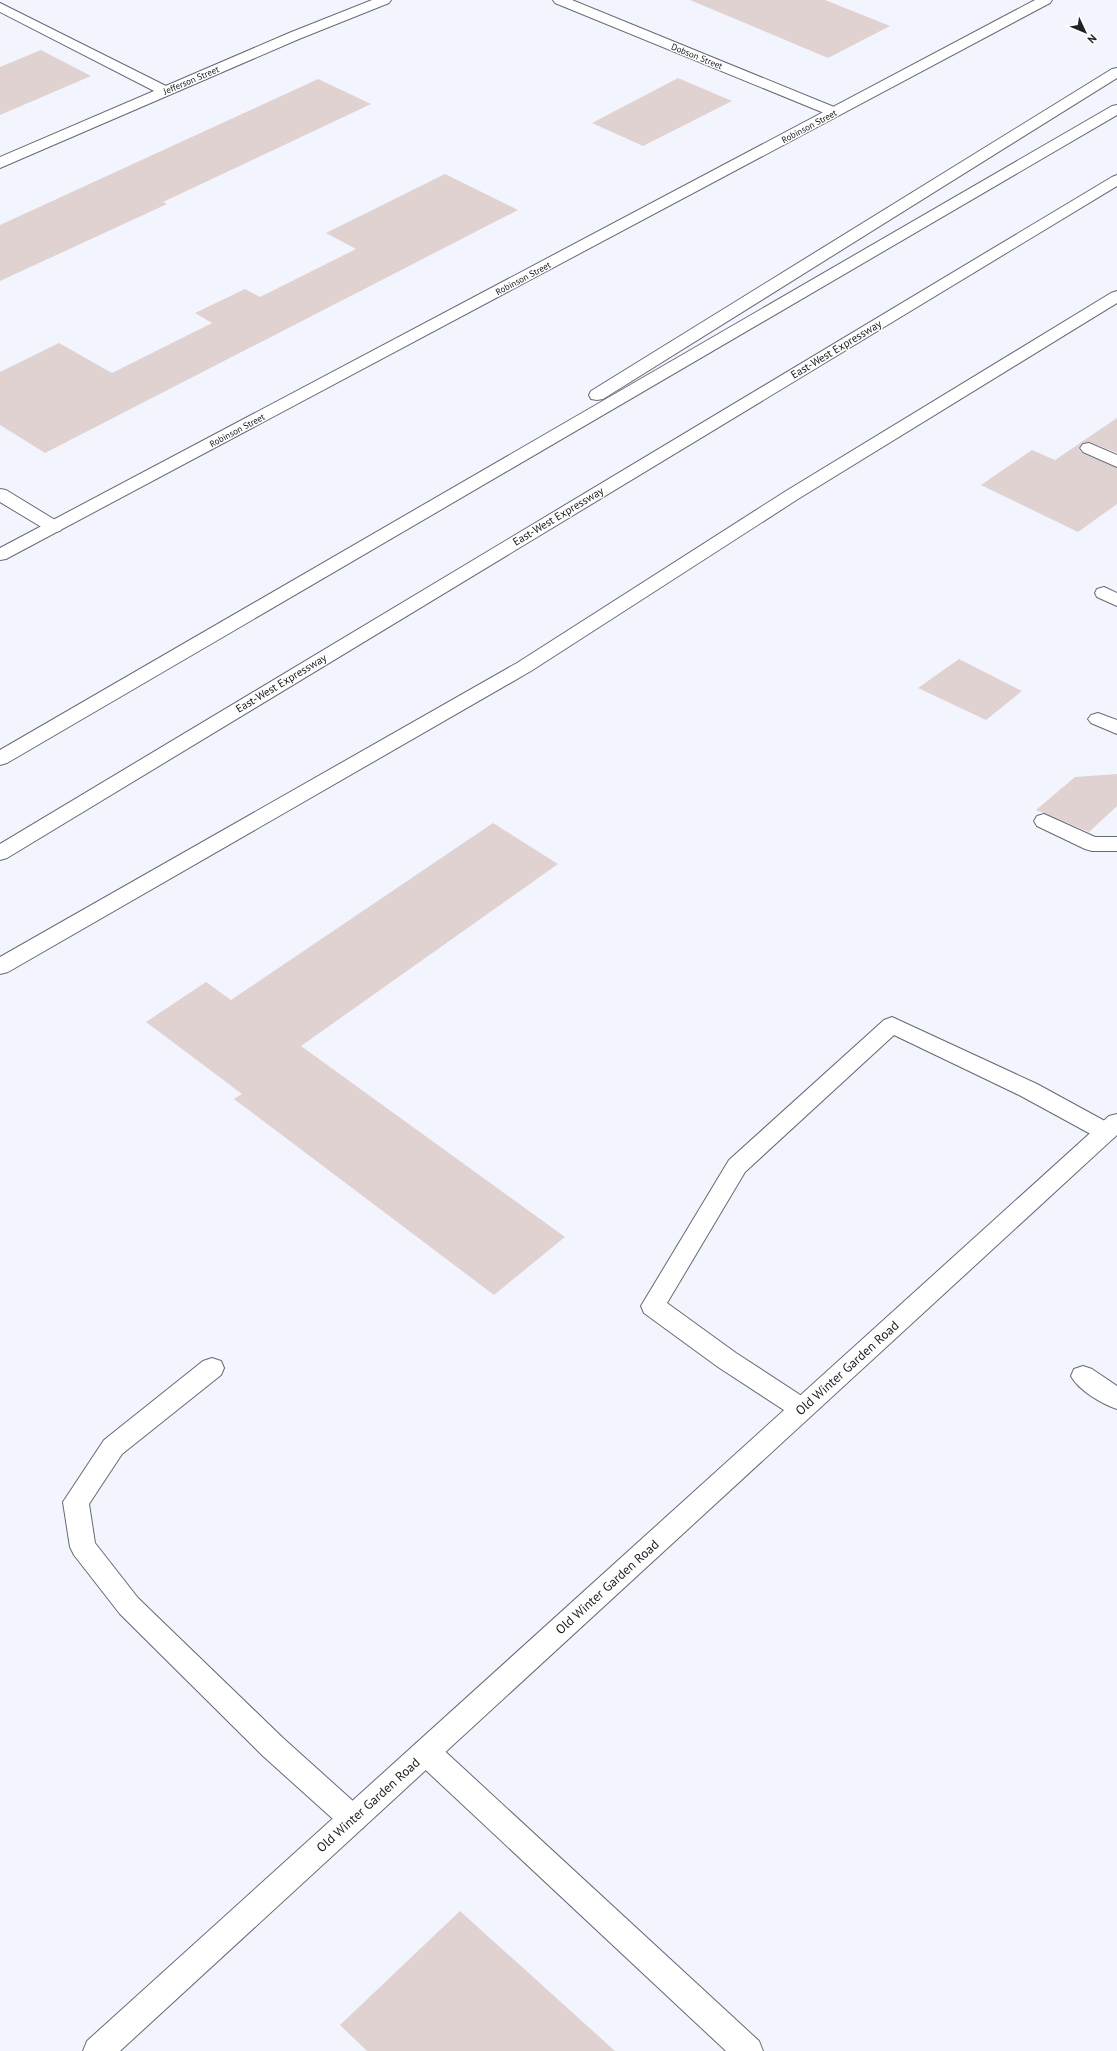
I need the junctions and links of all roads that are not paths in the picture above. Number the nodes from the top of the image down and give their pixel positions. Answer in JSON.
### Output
{"nodes":[{"id":1,"x":384,"y":0,"type":"edge"},
{"id":2,"x":560,"y":0,"type":"edge"},
{"id":3,"x":1045,"y":0,"type":"edge"},
{"id":4,"x":0,"y":7,"type":"edge"},
{"id":5,"x":1117,"y":72,"type":"edge"},
{"id":6,"x":165,"y":91,"type":"junction"},
{"id":7,"x":1117,"y":109,"type":"edge"},
{"id":8,"x":834,"y":112,"type":"junction"},
{"id":9,"x":0,"y":163,"type":"edge"},
{"id":10,"x":1117,"y":180,"type":"edge"},
{"id":11,"x":1117,"y":296,"type":"edge"},
{"id":12,"x":1089,"y":448,"type":"dead end"},
{"id":13,"x":1117,"y":462,"type":"edge"},
{"id":14,"x":0,"y":494,"type":"edge"},
{"id":15,"x":54,"y":527,"type":"junction"},
{"id":16,"x":0,"y":555,"type":"edge"},
{"id":17,"x":164,"y":664,"type":"junction"},
{"id":18,"x":1098,"y":720,"type":"dead end"},
{"id":19,"x":1117,"y":728,"type":"edge"},
{"id":20,"x":0,"y":759,"type":"edge"},
{"id":21,"x":1044,"y":821,"type":"dead end"},
{"id":22,"x":1117,"y":844,"type":"edge"},
{"id":23,"x":0,"y":853,"type":"edge"},
{"id":24,"x":0,"y":967,"type":"edge"},
{"id":25,"x":1112,"y":1127,"type":"edge"},
{"id":26,"x":212,"y":1368,"type":"dead end"},
{"id":27,"x":1083,"y":1376,"type":"dead end"},
{"id":28,"x":1117,"y":1399,"type":"edge"},
{"id":29,"x":802,"y":1409,"type":"junction"},
{"id":30,"x":426,"y":1752,"type":"junction"},
{"id":31,"x":353,"y":1819,"type":"junction"},
{"id":32,"x":98,"y":2051,"type":"edge"},
{"id":33,"x":748,"y":2051,"type":"edge"}],
"edges":[{"from":1,"to":6,"type":"main road","name":"Jefferson Street"},
{"from":2,"to":8,"type":"main road","name":"Dobson Street"},
{"from":3,"to":8,"type":"main road","name":"Robinson Street"},
{"from":4,"to":6,"type":"main road"},
{"from":5,"to":17,"type":"main road"},
{"from":6,"to":9,"type":"main road","name":"Jefferson Street"},
{"from":7,"to":17,"type":"main road"},
{"from":8,"to":15,"type":"main road","name":"Robinson Street"},
{"from":10,"to":23,"type":"main road","name":"East-West Expressway"},
{"from":11,"to":24,"type":"main road"},
{"from":12,"to":13,"type":"main road"},
{"from":14,"to":15,"type":"main road"},
{"from":15,"to":16,"type":"main road","name":"Robinson Street"},
{"from":17,"to":20,"type":"main road"},
{"from":18,"to":19,"type":"main road"},
{"from":21,"to":22,"type":"main road"},
{"from":25,"to":29,"type":"main road","name":"Old Winter Garden Road"},
{"from":25,"to":29,"type":"main road"},
{"from":26,"to":31,"type":"main road"},
{"from":27,"to":28,"type":"main road"},
{"from":29,"to":30,"type":"main road","name":"Old Winter Garden Road"},
{"from":30,"to":31,"type":"main road","name":"Old Winter Garden Road"},
{"from":30,"to":33,"type":"main road"},
{"from":31,"to":32,"type":"main road","name":"Old Winter Garden Road"}]}
